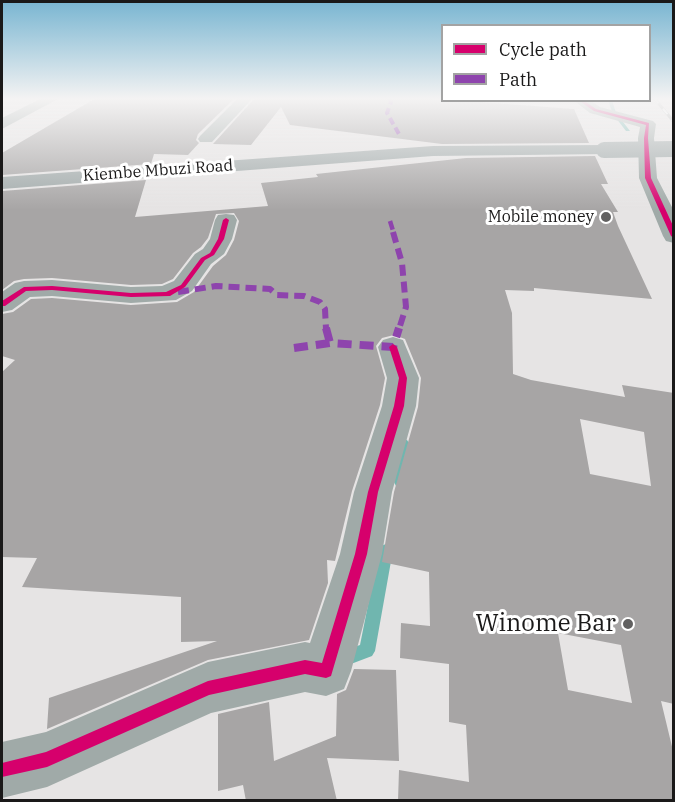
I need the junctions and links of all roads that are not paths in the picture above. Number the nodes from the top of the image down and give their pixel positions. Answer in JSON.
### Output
{"nodes":[{"id":1,"x":209,"y":135,"type":"edge"},
{"id":2,"x":647,"y":135,"type":"edge"},
{"id":3,"x":206,"y":139,"type":"dead end"},
{"id":4,"x":674,"y":149,"type":"edge"},
{"id":5,"x":2,"y":183,"type":"edge"},
{"id":6,"x":226,"y":220,"type":"dead end"},
{"id":7,"x":674,"y":236,"type":"edge"},
{"id":8,"x":2,"y":304,"type":"edge"},
{"id":9,"x":393,"y":347,"type":"dead end"},
{"id":10,"x":2,"y":770,"type":"edge"}],
"edges":[{"from":1,"to":3,"type":"street"},
{"from":2,"to":7,"type":"street"},
{"from":4,"to":5,"type":"main road","name":"Kiembe Mbuzi Road","bridge":true},
{"from":6,"to":8,"type":"street"},
{"from":9,"to":10,"type":"street"}]}
